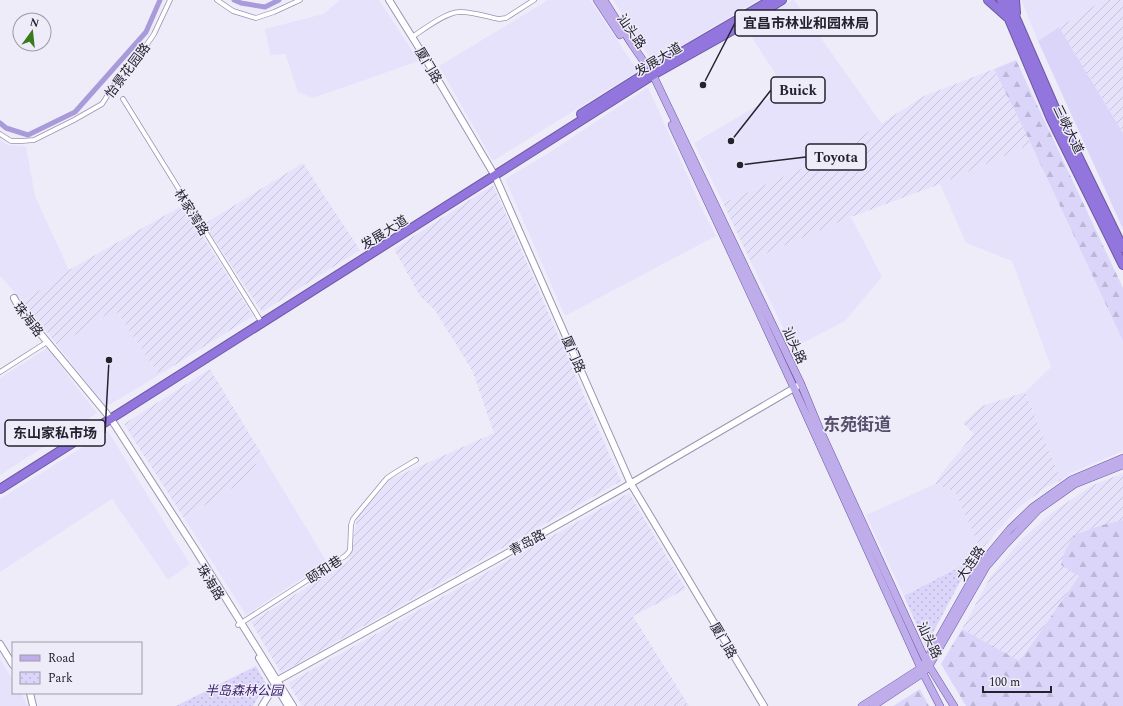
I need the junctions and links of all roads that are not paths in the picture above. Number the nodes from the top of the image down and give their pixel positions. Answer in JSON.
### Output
{"nodes":[{"id":1,"x":170,"y":0,"type":"edge"},
{"id":2,"x":217,"y":0,"type":"edge"},
{"id":3,"x":300,"y":0,"type":"edge"},
{"id":4,"x":389,"y":0,"type":"edge"},
{"id":5,"x":534,"y":0,"type":"edge"},
{"id":6,"x":597,"y":0,"type":"edge"},
{"id":7,"x":604,"y":0,"type":"edge"},
{"id":8,"x":610,"y":0,"type":"edge"},
{"id":9,"x":771,"y":0,"type":"edge"},
{"id":10,"x":782,"y":0,"type":"edge"},
{"id":11,"x":988,"y":0,"type":"edge"},
{"id":12,"x":1001,"y":0,"type":"edge"},
{"id":13,"x":1008,"y":0,"type":"edge"},
{"id":14,"x":1015,"y":0,"type":"edge"},
{"id":15,"x":1013,"y":20,"type":"junction"},
{"id":16,"x":412,"y":37,"type":"junction"},
{"id":17,"x":630,"y":43,"type":"junction"},
{"id":18,"x":650,"y":74,"type":"junction"},
{"id":19,"x":122,"y":99,"type":"dead end"},
{"id":20,"x":0,"y":134,"type":"edge"},
{"id":21,"x":493,"y":174,"type":"junction"},
{"id":22,"x":1123,"y":248,"type":"edge"},
{"id":23,"x":1123,"y":265,"type":"edge"},
{"id":24,"x":261,"y":321,"type":"junction"},
{"id":25,"x":46,"y":342,"type":"junction"},
{"id":26,"x":0,"y":372,"type":"edge"},
{"id":27,"x":801,"y":384,"type":"junction"},
{"id":28,"x":794,"y":388,"type":"junction"},
{"id":29,"x":108,"y":418,"type":"junction"},
{"id":30,"x":1123,"y":458,"type":"edge"},
{"id":31,"x":416,"y":460,"type":"dead end"},
{"id":32,"x":1123,"y":465,"type":"edge"},
{"id":33,"x":0,"y":483,"type":"edge"},
{"id":34,"x":631,"y":484,"type":"junction"},
{"id":35,"x":0,"y":489,"type":"edge"},
{"id":36,"x":240,"y":624,"type":"junction"},
{"id":37,"x":0,"y":644,"type":"edge"},
{"id":38,"x":12,"y":663,"type":"edge"},
{"id":39,"x":928,"y":663,"type":"junction"},
{"id":40,"x":922,"y":670,"type":"junction"},
{"id":41,"x":276,"y":682,"type":"junction"},
{"id":42,"x":30,"y":694,"type":"edge"},
{"id":43,"x":33,"y":706,"type":"edge"},
{"id":44,"x":262,"y":706,"type":"edge"},
{"id":45,"x":288,"y":706,"type":"edge"},
{"id":46,"x":293,"y":706,"type":"edge"},
{"id":47,"x":764,"y":706,"type":"edge"},
{"id":48,"x":862,"y":706,"type":"edge"},
{"id":49,"x":872,"y":706,"type":"edge"},
{"id":50,"x":940,"y":706,"type":"edge"},
{"id":51,"x":954,"y":706,"type":"edge"}],
"edges":[{"from":1,"to":20,"type":"street","name":"怡景花园路"},
{"from":2,"to":3,"type":"street"},
{"from":4,"to":16,"type":"street","name":"厦门路"},
{"from":5,"to":16,"type":"street"},
{"from":6,"to":18,"type":"main road","name":"汕头路"},
{"from":7,"to":17,"type":"main road","name":"汕头路"},
{"from":8,"to":17,"type":"main road"},
{"from":9,"to":18,"type":"highway","name":"发展大道"},
{"from":10,"to":18,"type":"highway","name":"发展大道"},
{"from":11,"to":15,"type":"highway"},
{"from":12,"to":15,"type":"highway","name":"三峡大道"},
{"from":13,"to":15,"type":"highway","name":"三峡大道"},
{"from":14,"to":15,"type":"highway"},
{"from":15,"to":22,"type":"highway","name":"三峡大道"},
{"from":15,"to":23,"type":"highway","name":"三峡大道"},
{"from":16,"to":21,"type":"street","name":"厦门路"},
{"from":17,"to":18,"type":"main road","name":"汕头路"},
{"from":18,"to":21,"type":"highway","name":"发展大道"},
{"from":18,"to":27,"type":"main road","name":"汕头路"},
{"from":18,"to":28,"type":"main road","name":"汕头路"},
{"from":19,"to":24,"type":"street","name":"林家湾路"},
{"from":21,"to":24,"type":"highway","name":"发展大道"},
{"from":21,"to":34,"type":"street","name":"厦门路"},
{"from":24,"to":29,"type":"highway","name":"发展大道"},
{"from":25,"to":25,"type":"street","name":"珠海路"},
{"from":25,"to":26,"type":"street"},
{"from":25,"to":29,"type":"street","name":"珠海路"},
{"from":27,"to":28,"type":"street","name":"青岛路"},
{"from":27,"to":39,"type":"main road","name":"汕头路"},
{"from":28,"to":34,"type":"street","name":"青岛路"},
{"from":28,"to":40,"type":"main road","name":"汕头路"},
{"from":29,"to":33,"type":"highway","name":"发展大道"},
{"from":29,"to":35,"type":"highway","name":"发展大道"},
{"from":29,"to":36,"type":"street","name":"珠海路"},
{"from":30,"to":39,"type":"main road","name":"大连路"},
{"from":31,"to":36,"type":"street","name":"颐和巷"},
{"from":32,"to":39,"type":"main road","name":"大连路"},
{"from":34,"to":41,"type":"street","name":"青岛路"},
{"from":34,"to":47,"type":"street","name":"厦门路"},
{"from":36,"to":41,"type":"street","name":"珠海路"},
{"from":37,"to":38,"type":"street"},
{"from":39,"to":40,"type":"main road","name":"大连路"},
{"from":39,"to":51,"type":"main road","name":"汕头路"},
{"from":40,"to":48,"type":"main road","name":"大连路"},
{"from":40,"to":49,"type":"main road","name":"大连路"},
{"from":40,"to":50,"type":"main road","name":"汕头路"},
{"from":41,"to":44,"type":"street"},
{"from":41,"to":45,"type":"street","name":"珠海路"},
{"from":41,"to":46,"type":"street","name":"珠海路"},
{"from":42,"to":43,"type":"street"}]}
